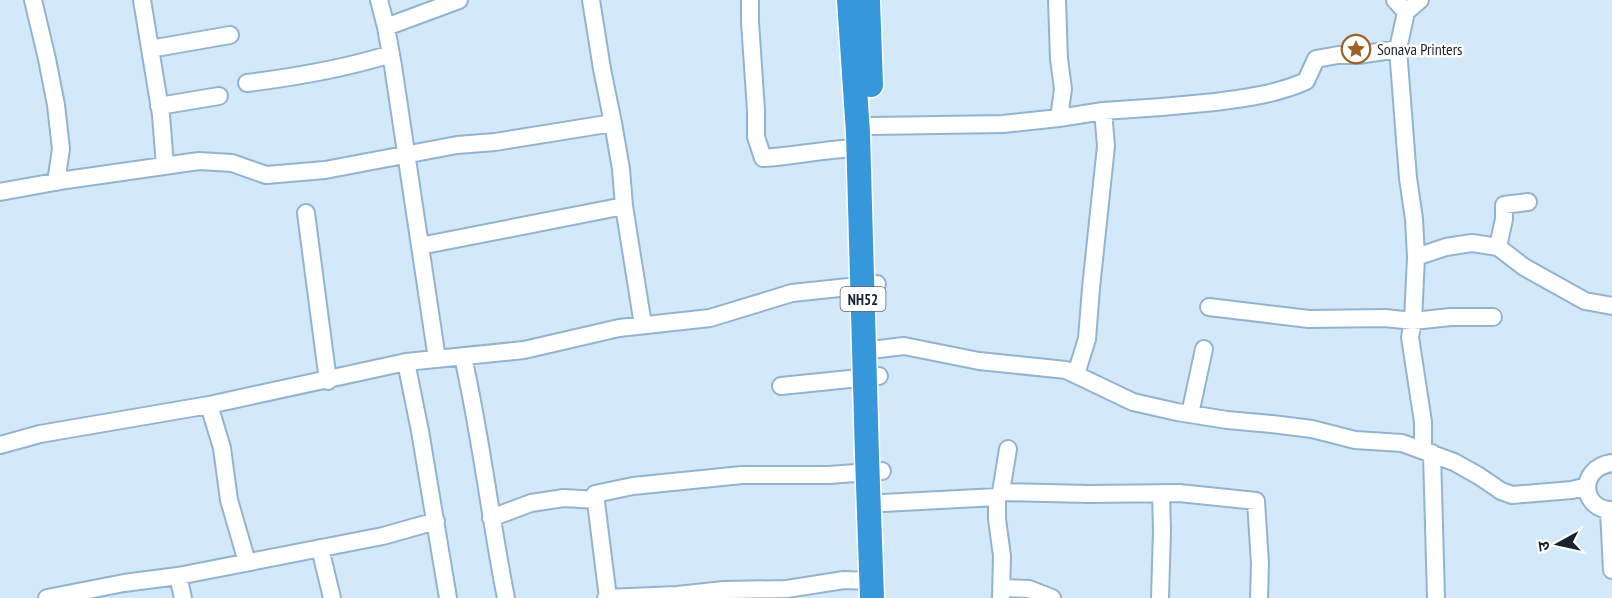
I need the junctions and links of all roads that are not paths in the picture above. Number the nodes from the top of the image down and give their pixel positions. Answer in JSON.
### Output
{"nodes":[{"id":1,"x":33,"y":0,"type":"edge"},
{"id":2,"x":142,"y":0,"type":"edge"},
{"id":3,"x":379,"y":0,"type":"edge"},
{"id":4,"x":459,"y":0,"type":"edge"},
{"id":5,"x":591,"y":0,"type":"edge"},
{"id":6,"x":750,"y":0,"type":"edge"},
{"id":7,"x":849,"y":0,"type":"edge"},
{"id":8,"x":868,"y":0,"type":"edge"},
{"id":9,"x":1057,"y":0,"type":"edge"},
{"id":10,"x":1420,"y":0,"type":"edge"},
{"id":11,"x":1400,"y":6,"type":"edge"},
{"id":12,"x":386,"y":27,"type":"junction"},
{"id":13,"x":230,"y":35,"type":"dead end"},
{"id":14,"x":150,"y":49,"type":"junction"},
{"id":15,"x":1398,"y":50,"type":"junction"},
{"id":16,"x":391,"y":54,"type":"junction"},
{"id":17,"x":247,"y":84,"type":"dead end"},
{"id":18,"x":219,"y":96,"type":"dead end"},
{"id":19,"x":159,"y":106,"type":"junction"},
{"id":20,"x":1103,"y":111,"type":"junction"},
{"id":21,"x":1059,"y":118,"type":"junction"},
{"id":22,"x":614,"y":123,"type":"junction"},
{"id":23,"x":872,"y":126,"type":"junction"},
{"id":24,"x":859,"y":148,"type":"junction"},
{"id":25,"x":406,"y":154,"type":"junction"},
{"id":26,"x":165,"y":166,"type":"junction"},
{"id":27,"x":56,"y":182,"type":"junction"},
{"id":28,"x":0,"y":192,"type":"edge"},
{"id":29,"x":1528,"y":202,"type":"dead end"},
{"id":30,"x":624,"y":206,"type":"junction"},
{"id":31,"x":306,"y":213,"type":"dead end"},
{"id":32,"x":420,"y":246,"type":"junction"},
{"id":33,"x":1498,"y":247,"type":"junction"},
{"id":34,"x":1416,"y":257,"type":"junction"},
{"id":35,"x":869,"y":285,"type":"junction"},
{"id":36,"x":1612,"y":306,"type":"edge"},
{"id":37,"x":1209,"y":307,"type":"dead end"},
{"id":38,"x":1493,"y":316,"type":"dead end"},
{"id":39,"x":1413,"y":321,"type":"junction"},
{"id":40,"x":643,"y":325,"type":"junction"},
{"id":41,"x":871,"y":349,"type":"junction"},
{"id":42,"x":1204,"y":349,"type":"dead end"},
{"id":43,"x":463,"y":357,"type":"junction"},
{"id":44,"x":437,"y":359,"type":"junction"},
{"id":45,"x":406,"y":363,"type":"junction"},
{"id":46,"x":1076,"y":374,"type":"junction"},
{"id":47,"x":872,"y":377,"type":"junction"},
{"id":48,"x":328,"y":381,"type":"junction"},
{"id":49,"x":781,"y":386,"type":"dead end"},
{"id":50,"x":209,"y":405,"type":"junction"},
{"id":51,"x":1190,"y":414,"type":"junction"},
{"id":52,"x":0,"y":446,"type":"edge"},
{"id":53,"x":1008,"y":449,"type":"dead end"},
{"id":54,"x":1428,"y":452,"type":"junction"},
{"id":55,"x":1612,"y":463,"type":"edge"},
{"id":56,"x":875,"y":471,"type":"junction"},
{"id":57,"x":1587,"y":486,"type":"junction"},
{"id":58,"x":1161,"y":493,"type":"junction"},
{"id":59,"x":999,"y":495,"type":"junction"},
{"id":60,"x":596,"y":500,"type":"junction"},
{"id":61,"x":883,"y":503,"type":"junction"},
{"id":62,"x":1610,"y":510,"type":"edge"},
{"id":63,"x":491,"y":518,"type":"junction"},
{"id":64,"x":436,"y":521,"type":"junction"},
{"id":65,"x":1611,"y":528,"type":"edge"},
{"id":66,"x":320,"y":548,"type":"junction"},
{"id":67,"x":247,"y":562,"type":"junction"},
{"id":68,"x":1612,"y":570,"type":"edge"},
{"id":69,"x":178,"y":576,"type":"junction"},
{"id":70,"x":872,"y":590,"type":"edge"},
{"id":71,"x":1001,"y":593,"type":"edge"},
{"id":72,"x":47,"y":598,"type":"edge"},
{"id":73,"x":183,"y":598,"type":"edge"},
{"id":74,"x":332,"y":598,"type":"edge"},
{"id":75,"x":448,"y":598,"type":"edge"},
{"id":76,"x":506,"y":598,"type":"edge"},
{"id":77,"x":607,"y":598,"type":"edge"},
{"id":78,"x":888,"y":598,"type":"edge"},
{"id":79,"x":1052,"y":598,"type":"edge"},
{"id":80,"x":1160,"y":598,"type":"edge"},
{"id":81,"x":1258,"y":598,"type":"edge"},
{"id":82,"x":1437,"y":598,"type":"edge"}],
"edges":[{"from":1,"to":27,"type":"street"},
{"from":2,"to":14,"type":"street"},
{"from":3,"to":12,"type":"street"},
{"from":4,"to":12,"type":"street"},
{"from":5,"to":22,"type":"street"},
{"from":6,"to":24,"type":"street"},
{"from":7,"to":24,"type":"highway","number":"NH52"},
{"from":8,"to":23,"type":"highway","number":"NH52"},
{"from":9,"to":21,"type":"street"},
{"from":10,"to":11,"type":"street"},
{"from":11,"to":15,"type":"street"},
{"from":12,"to":16,"type":"street"},
{"from":13,"to":14,"type":"street"},
{"from":14,"to":19,"type":"street"},
{"from":15,"to":20,"type":"street"},
{"from":15,"to":34,"type":"street"},
{"from":16,"to":17,"type":"street"},
{"from":16,"to":25,"type":"street"},
{"from":18,"to":19,"type":"street"},
{"from":19,"to":26,"type":"street"},
{"from":20,"to":21,"type":"street"},
{"from":20,"to":46,"type":"street"},
{"from":21,"to":23,"type":"street"},
{"from":22,"to":25,"type":"street"},
{"from":22,"to":30,"type":"street"},
{"from":23,"to":35,"type":"highway","number":"NH52"},
{"from":24,"to":35,"type":"highway","number":"NH52"},
{"from":25,"to":26,"type":"street"},
{"from":25,"to":32,"type":"street"},
{"from":26,"to":27,"type":"street"},
{"from":27,"to":28,"type":"street"},
{"from":29,"to":33,"type":"street"},
{"from":30,"to":32,"type":"street"},
{"from":30,"to":40,"type":"street"},
{"from":31,"to":48,"type":"street"},
{"from":32,"to":44,"type":"street"},
{"from":33,"to":34,"type":"street"},
{"from":33,"to":36,"type":"street"},
{"from":34,"to":39,"type":"street"},
{"from":35,"to":40,"type":"street"},
{"from":35,"to":41,"type":"highway","number":"NH52"},
{"from":37,"to":39,"type":"street"},
{"from":38,"to":39,"type":"street"},
{"from":39,"to":54,"type":"street"},
{"from":40,"to":43,"type":"street"},
{"from":41,"to":46,"type":"street"},
{"from":41,"to":47,"type":"highway","number":"NH52"},
{"from":42,"to":51,"type":"street"},
{"from":43,"to":44,"type":"street"},
{"from":43,"to":63,"type":"street"},
{"from":44,"to":45,"type":"street"},
{"from":45,"to":48,"type":"street"},
{"from":45,"to":64,"type":"street"},
{"from":46,"to":51,"type":"street"},
{"from":47,"to":49,"type":"street"},
{"from":47,"to":56,"type":"highway","number":"NH52"},
{"from":48,"to":50,"type":"street"},
{"from":50,"to":52,"type":"street"},
{"from":50,"to":67,"type":"street"},
{"from":51,"to":54,"type":"street"},
{"from":53,"to":59,"type":"street"},
{"from":54,"to":57,"type":"street"},
{"from":54,"to":82,"type":"street"},
{"from":55,"to":57,"type":"street"},
{"from":56,"to":60,"type":"street"},
{"from":56,"to":61,"type":"highway","number":"NH52"},
{"from":56,"to":70,"type":"highway","number":"NH52"},
{"from":57,"to":62,"type":"street"},
{"from":58,"to":59,"type":"street"},
{"from":58,"to":80,"type":"street"},
{"from":58,"to":81,"type":"street"},
{"from":59,"to":61,"type":"street"},
{"from":59,"to":71,"type":"street"},
{"from":60,"to":63,"type":"street"},
{"from":60,"to":77,"type":"street"},
{"from":61,"to":78,"type":"highway","number":"NH52"},
{"from":62,"to":65,"type":"street"},
{"from":63,"to":76,"type":"street"},
{"from":64,"to":66,"type":"street"},
{"from":64,"to":75,"type":"street"},
{"from":65,"to":68,"type":"street"},
{"from":66,"to":67,"type":"street"},
{"from":66,"to":74,"type":"street"},
{"from":67,"to":69,"type":"street"},
{"from":69,"to":72,"type":"street"},
{"from":69,"to":73,"type":"street"},
{"from":70,"to":77,"type":"street"},
{"from":71,"to":79,"type":"street"}]}
